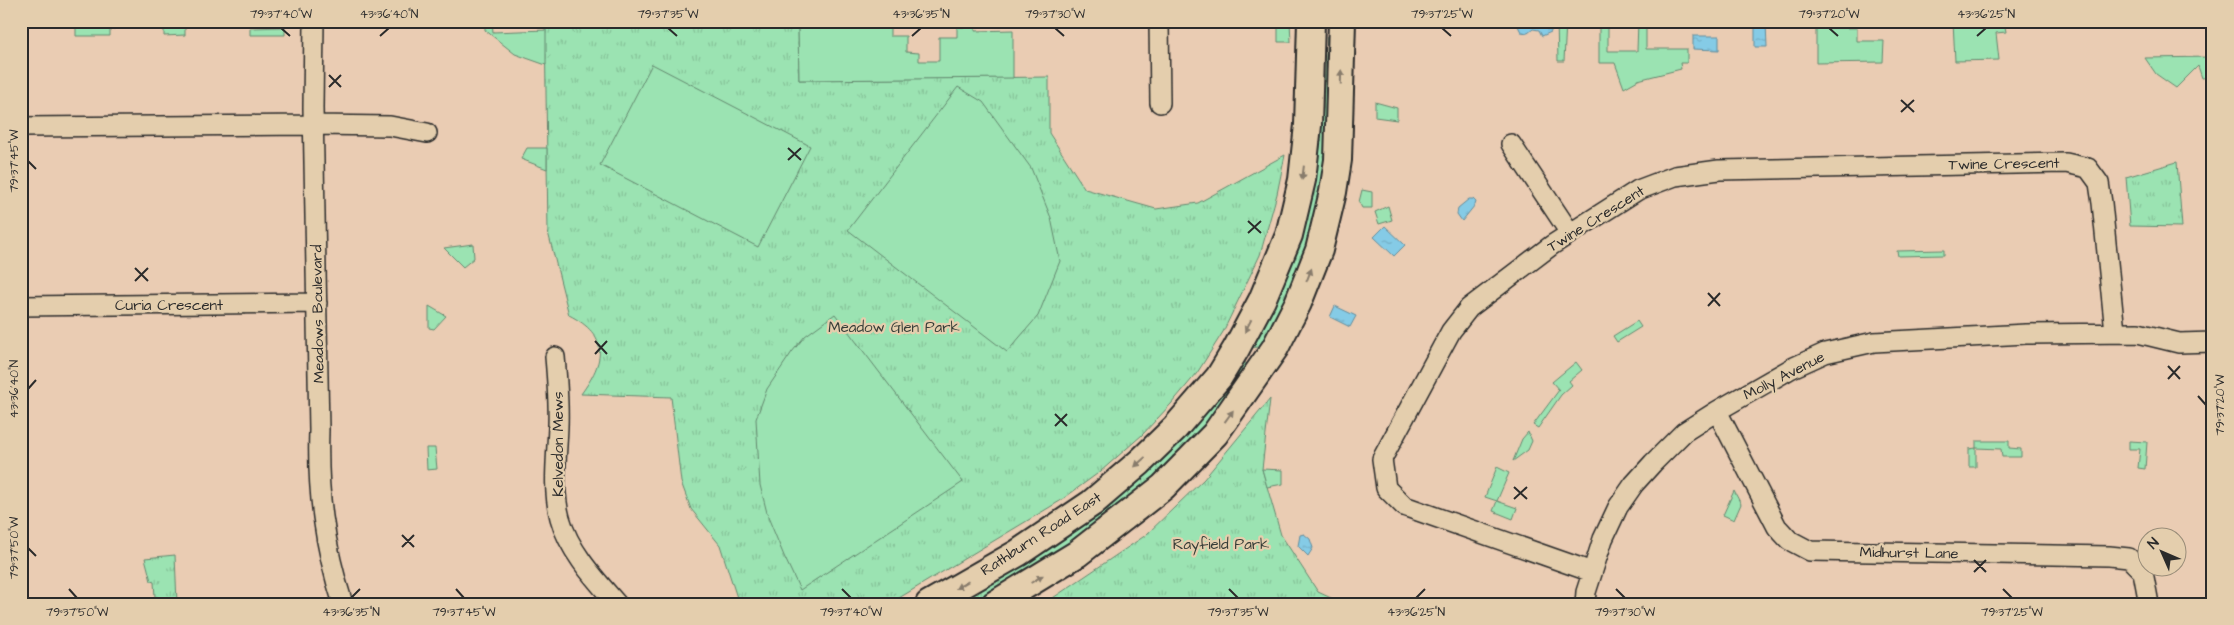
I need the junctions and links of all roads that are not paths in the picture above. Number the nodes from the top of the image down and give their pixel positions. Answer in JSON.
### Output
{"nodes":[{"id":1,"x":314,"y":21,"type":"edge"},
{"id":2,"x":1159,"y":21,"type":"edge"},
{"id":3,"x":1311,"y":21,"type":"edge"},
{"id":4,"x":1342,"y":21,"type":"edge"},
{"id":5,"x":1160,"y":103,"type":"dead end"},
{"id":6,"x":315,"y":125,"type":"junction"},
{"id":7,"x":21,"y":127,"type":"edge"},
{"id":8,"x":427,"y":132,"type":"dead end"},
{"id":9,"x":1511,"y":144,"type":"dead end"},
{"id":10,"x":1570,"y":233,"type":"junction"},
{"id":11,"x":317,"y":303,"type":"junction"},
{"id":12,"x":21,"y":306,"type":"edge"},
{"id":13,"x":2115,"y":332,"type":"junction"},
{"id":14,"x":2213,"y":342,"type":"edge"},
{"id":15,"x":555,"y":357,"type":"dead end"},
{"id":16,"x":1717,"y":411,"type":"junction"},
{"id":17,"x":1592,"y":572,"type":"junction"},
{"id":18,"x":343,"y":604,"type":"edge"},
{"id":19,"x":617,"y":604,"type":"edge"},
{"id":20,"x":929,"y":604,"type":"edge"},
{"id":21,"x":995,"y":604,"type":"edge"},
{"id":22,"x":1585,"y":604,"type":"edge"},
{"id":23,"x":2149,"y":604,"type":"edge"}],
"edges":[{"from":1,"to":6,"type":"street","name":"Meadows Boulevard"},
{"from":2,"to":5,"type":"street"},
{"from":3,"to":20,"type":"street","name":"Rathburn Road East","one_way":true},
{"from":21,"to":4,"type":"street","one_way":true},
{"from":6,"to":7,"type":"street"},
{"from":6,"to":8,"type":"street"},
{"from":6,"to":11,"type":"street","name":"Meadows Boulevard"},
{"from":9,"to":10,"type":"street"},
{"from":10,"to":13,"type":"street","name":"Twine Crescent"},
{"from":10,"to":17,"type":"street","name":"Twine Crescent"},
{"from":11,"to":12,"type":"street","name":"Curia Crescent"},
{"from":11,"to":18,"type":"street","name":"Meadows Boulevard"},
{"from":13,"to":14,"type":"street","name":"Molly Avenue"},
{"from":13,"to":16,"type":"street","name":"Molly Avenue"},
{"from":15,"to":19,"type":"street","name":"Kelvedon Mews"},
{"from":16,"to":17,"type":"street","name":"Molly Avenue"},
{"from":16,"to":23,"type":"street","name":"Midhurst Lane"},
{"from":17,"to":22,"type":"street","name":"Molly Avenue"}]}
